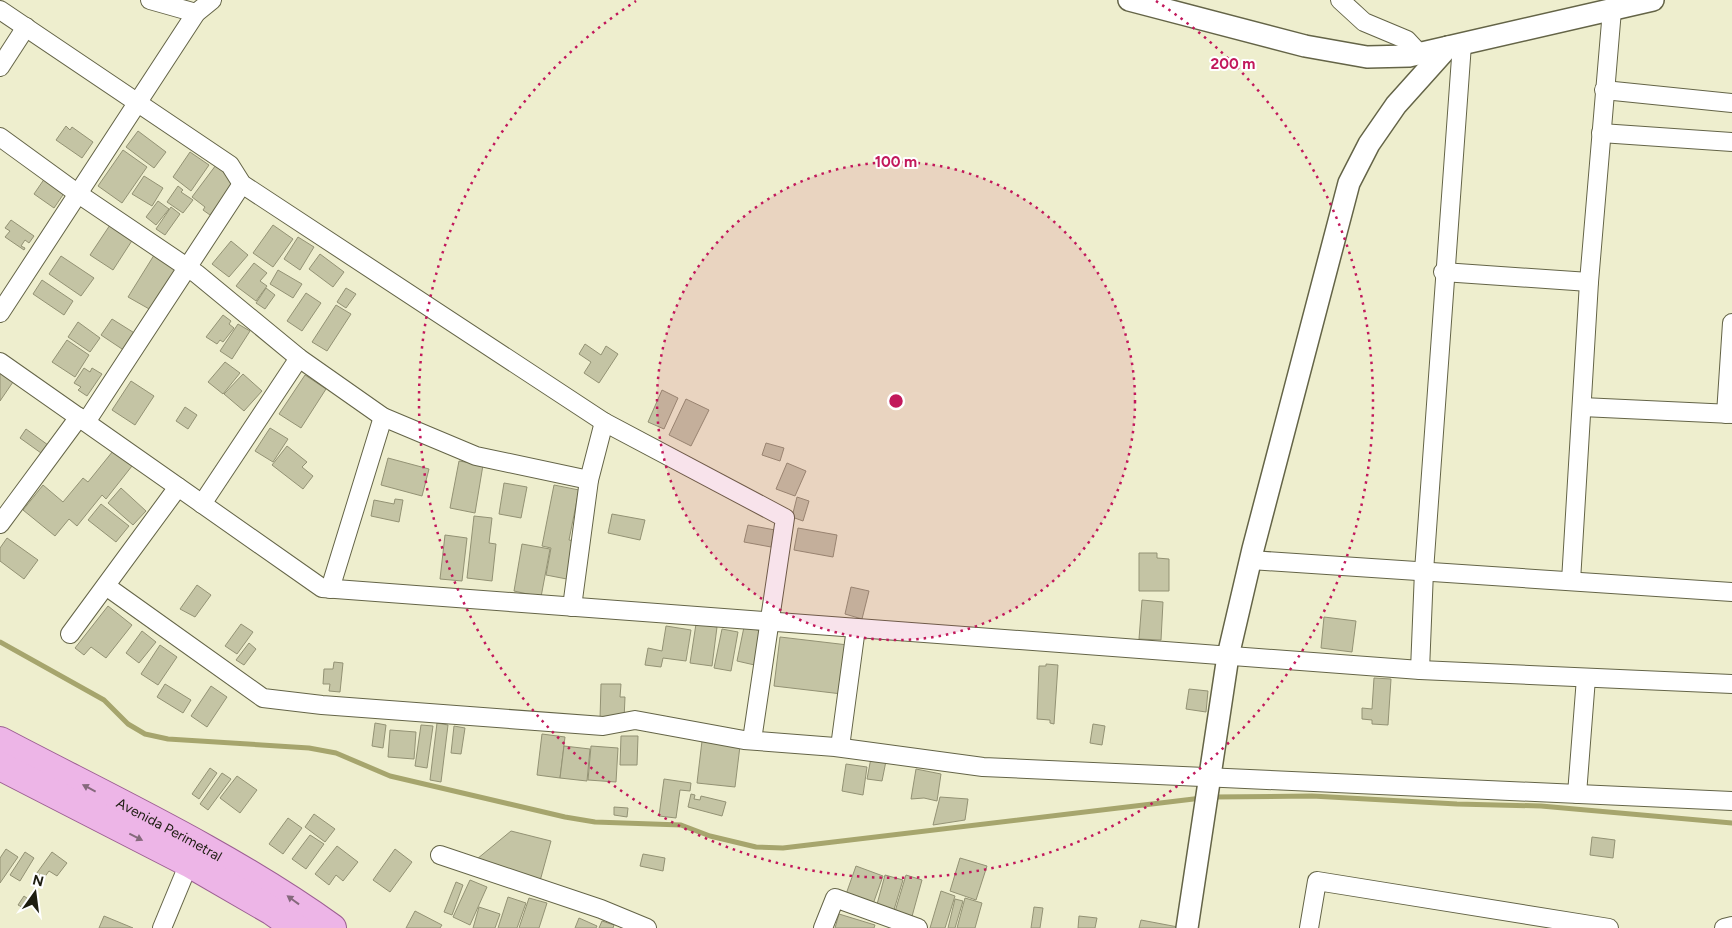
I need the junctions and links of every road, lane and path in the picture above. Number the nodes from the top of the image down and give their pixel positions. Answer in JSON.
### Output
{"nodes":[{"id":1,"x":150,"y":0,"type":"edge"},
{"id":2,"x":212,"y":0,"type":"edge"},
{"id":3,"x":1129,"y":0,"type":"edge"},
{"id":4,"x":1340,"y":0,"type":"edge"},
{"id":5,"x":1653,"y":0,"type":"edge"},
{"id":6,"x":0,"y":10,"type":"edge"},
{"id":7,"x":1612,"y":10,"type":"junction"},
{"id":8,"x":196,"y":13,"type":"junction"},
{"id":9,"x":26,"y":27,"type":"junction"},
{"id":10,"x":1455,"y":46,"type":"junction"},
{"id":11,"x":1420,"y":54,"type":"junction"},
{"id":12,"x":0,"y":67,"type":"edge"},
{"id":13,"x":1604,"y":90,"type":"junction"},
{"id":14,"x":137,"y":103,"type":"junction"},
{"id":15,"x":1732,"y":103,"type":"edge"},
{"id":16,"x":1601,"y":133,"type":"junction"},
{"id":17,"x":0,"y":137,"type":"edge"},
{"id":18,"x":1732,"y":142,"type":"edge"},
{"id":19,"x":242,"y":184,"type":"junction"},
{"id":20,"x":77,"y":193,"type":"junction"},
{"id":21,"x":189,"y":269,"type":"junction"},
{"id":22,"x":1445,"y":272,"type":"junction"},
{"id":23,"x":1589,"y":282,"type":"junction"},
{"id":24,"x":0,"y":313,"type":"edge"},
{"id":25,"x":1732,"y":323,"type":"edge"},
{"id":26,"x":299,"y":358,"type":"junction"},
{"id":27,"x":0,"y":362,"type":"edge"},
{"id":28,"x":1582,"y":407,"type":"junction"},
{"id":29,"x":1729,"y":414,"type":"edge"},
{"id":30,"x":384,"y":417,"type":"junction"},
{"id":31,"x":82,"y":420,"type":"junction"},
{"id":32,"x":604,"y":422,"type":"junction"},
{"id":33,"x":589,"y":480,"type":"junction"},
{"id":34,"x":178,"y":487,"type":"junction"},
{"id":35,"x":202,"y":504,"type":"junction"},
{"id":36,"x":0,"y":524,"type":"edge"},
{"id":37,"x":1252,"y":560,"type":"junction"},
{"id":38,"x":1424,"y":571,"type":"junction"},
{"id":39,"x":1571,"y":581,"type":"junction"},
{"id":40,"x":106,"y":586,"type":"junction"},
{"id":41,"x":330,"y":589,"type":"junction"},
{"id":42,"x":1732,"y":592,"type":"edge"},
{"id":43,"x":572,"y":607,"type":"junction"},
{"id":44,"x":769,"y":622,"type":"junction"},
{"id":45,"x":856,"y":628,"type":"junction"},
{"id":46,"x":70,"y":634,"type":"dead end"},
{"id":47,"x":1228,"y":656,"type":"junction"},
{"id":48,"x":1420,"y":670,"type":"junction"},
{"id":49,"x":1586,"y":678,"type":"junction"},
{"id":50,"x":1732,"y":684,"type":"edge"},
{"id":51,"x":752,"y":740,"type":"junction"},
{"id":52,"x":0,"y":741,"type":"edge"},
{"id":53,"x":840,"y":747,"type":"junction"},
{"id":54,"x":0,"y":766,"type":"edge"},
{"id":55,"x":1208,"y":793,"type":"junction"},
{"id":56,"x":1577,"y":794,"type":"junction"},
{"id":57,"x":1732,"y":800,"type":"edge"},
{"id":58,"x":440,"y":855,"type":"dead end"},
{"id":59,"x":190,"y":863,"type":"junction"},
{"id":60,"x":1564,"y":924,"type":"edge"},
{"id":61,"x":1732,"y":926,"type":"edge"},
{"id":62,"x":162,"y":928,"type":"edge"},
{"id":63,"x":296,"y":928,"type":"edge"},
{"id":64,"x":332,"y":928,"type":"edge"},
{"id":65,"x":647,"y":928,"type":"edge"},
{"id":66,"x":823,"y":928,"type":"edge"},
{"id":67,"x":918,"y":928,"type":"edge"},
{"id":68,"x":1187,"y":928,"type":"edge"},
{"id":69,"x":1309,"y":928,"type":"edge"},
{"id":70,"x":1609,"y":928,"type":"edge"},
{"id":71,"x":1724,"y":928,"type":"edge"}],
"edges":[{"from":1,"to":8,"type":"street"},
{"from":2,"to":8,"type":"street"},
{"from":3,"to":11,"type":"street"},
{"from":4,"to":11,"type":"street"},
{"from":5,"to":7,"type":"street"},
{"from":6,"to":9,"type":"street"},
{"from":7,"to":10,"type":"street"},
{"from":7,"to":13,"type":"street"},
{"from":8,"to":14,"type":"street"},
{"from":9,"to":12,"type":"street"},
{"from":9,"to":14,"type":"street"},
{"from":10,"to":11,"type":"street"},
{"from":10,"to":22,"type":"street"},
{"from":10,"to":37,"type":"street"},
{"from":13,"to":15,"type":"street"},
{"from":13,"to":16,"type":"street"},
{"from":14,"to":19,"type":"street"},
{"from":14,"to":20,"type":"street"},
{"from":16,"to":18,"type":"street"},
{"from":16,"to":23,"type":"street"},
{"from":17,"to":20,"type":"street"},
{"from":19,"to":21,"type":"street"},
{"from":19,"to":32,"type":"street"},
{"from":20,"to":21,"type":"street"},
{"from":20,"to":24,"type":"street"},
{"from":21,"to":26,"type":"street"},
{"from":21,"to":31,"type":"street"},
{"from":22,"to":23,"type":"street"},
{"from":22,"to":38,"type":"street"},
{"from":23,"to":28,"type":"street"},
{"from":25,"to":29,"type":"street"},
{"from":26,"to":30,"type":"street"},
{"from":26,"to":35,"type":"street"},
{"from":27,"to":31,"type":"street"},
{"from":28,"to":29,"type":"street"},
{"from":28,"to":39,"type":"street"},
{"from":30,"to":33,"type":"street"},
{"from":30,"to":41,"type":"street"},
{"from":31,"to":34,"type":"street"},
{"from":31,"to":36,"type":"street"},
{"from":32,"to":33,"type":"street"},
{"from":32,"to":44,"type":"street"},
{"from":33,"to":43,"type":"street"},
{"from":34,"to":35,"type":"street"},
{"from":34,"to":40,"type":"street"},
{"from":35,"to":41,"type":"street"},
{"from":37,"to":38,"type":"street"},
{"from":37,"to":47,"type":"street"},
{"from":38,"to":39,"type":"street"},
{"from":38,"to":48,"type":"street"},
{"from":39,"to":42,"type":"street"},
{"from":40,"to":46,"type":"street"},
{"from":40,"to":51,"type":"street"},
{"from":41,"to":43,"type":"street"},
{"from":43,"to":44,"type":"street"},
{"from":44,"to":45,"type":"street"},
{"from":44,"to":51,"type":"street"},
{"from":45,"to":47,"type":"street"},
{"from":45,"to":53,"type":"street"},
{"from":47,"to":48,"type":"street"},
{"from":47,"to":55,"type":"street"},
{"from":48,"to":49,"type":"street"},
{"from":49,"to":50,"type":"street"},
{"from":49,"to":56,"type":"street"},
{"from":51,"to":53,"type":"street"},
{"from":64,"to":52,"type":"main road","name":"Avenida Perimetral","one_way":true},
{"from":53,"to":55,"type":"street"},
{"from":54,"to":59,"type":"main road","name":"Avenida Perimetral","one_way":true},
{"from":55,"to":56,"type":"street"},
{"from":55,"to":68,"type":"street"},
{"from":56,"to":57,"type":"street"},
{"from":58,"to":65,"type":"street"},
{"from":59,"to":62,"type":"street"},
{"from":59,"to":63,"type":"main road","name":"Avenida Perimetral"},
{"from":60,"to":69,"type":"street"},
{"from":60,"to":70,"type":"street"},
{"from":61,"to":71,"type":"street"},
{"from":66,"to":67,"type":"street"}]}
